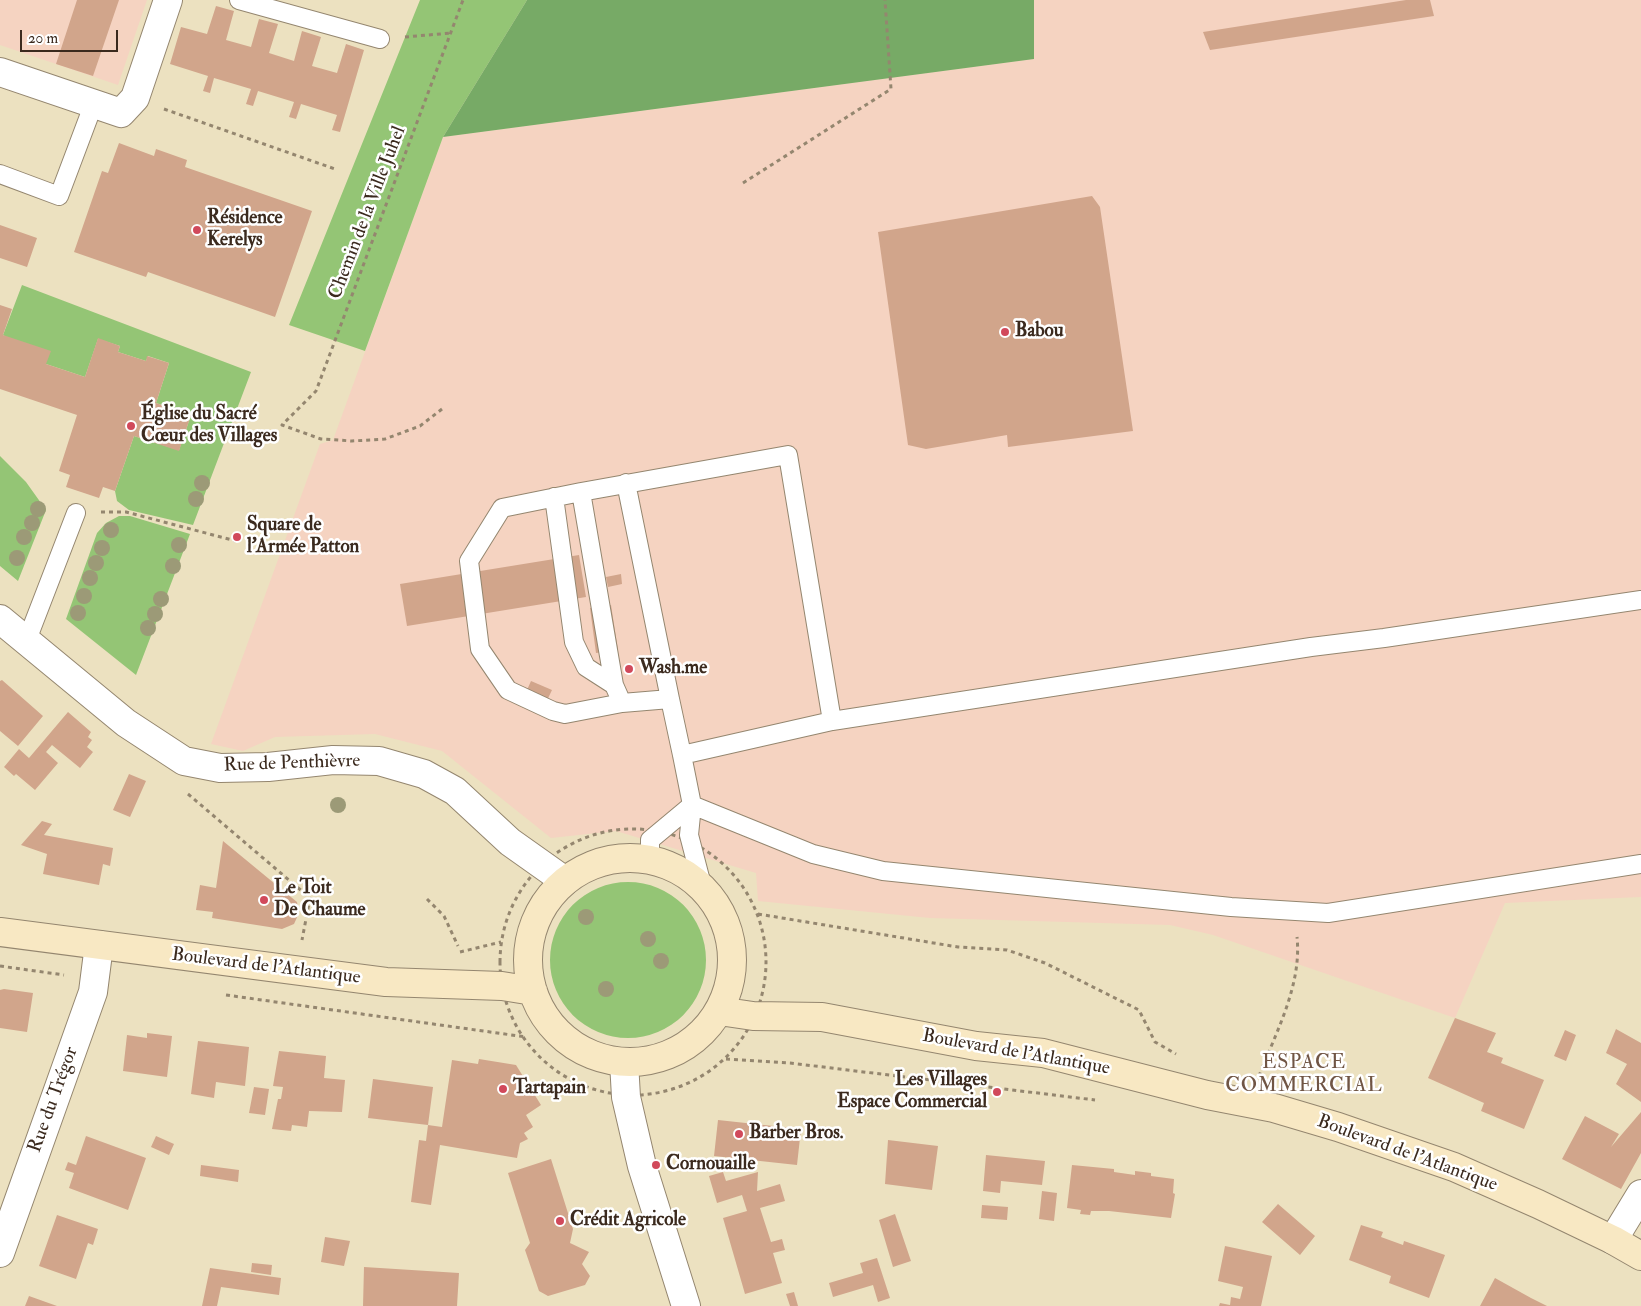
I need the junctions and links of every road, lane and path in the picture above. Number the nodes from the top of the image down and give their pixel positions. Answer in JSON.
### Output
{"nodes":[{"id":1,"x":168,"y":0,"type":"edge"},
{"id":2,"x":239,"y":0,"type":"edge"},
{"id":3,"x":463,"y":0,"type":"edge"},
{"id":4,"x":885,"y":0,"type":"edge"},
{"id":5,"x":451,"y":33,"type":"junction"},
{"id":6,"x":380,"y":39,"type":"joint"},
{"id":7,"x":0,"y":72,"type":"edge"},
{"id":8,"x":135,"y":98,"type":"junction"},
{"id":9,"x":94,"y":104,"type":"junction"},
{"id":10,"x":335,"y":169,"type":"dead end"},
{"id":11,"x":0,"y":174,"type":"edge"},
{"id":12,"x":743,"y":183,"type":"dead end"},
{"id":13,"x":442,"y":409,"type":"dead end"},
{"id":14,"x":626,"y":483,"type":"junction"},
{"id":15,"x":581,"y":492,"type":"junction"},
{"id":16,"x":554,"y":496,"type":"junction"},
{"id":17,"x":76,"y":513,"type":"joint"},
{"id":18,"x":236,"y":542,"type":"dead end"},
{"id":19,"x":1641,"y":600,"type":"edge"},
{"id":20,"x":0,"y":619,"type":"edge"},
{"id":21,"x":26,"y":640,"type":"junction"},
{"id":22,"x":614,"y":685,"type":"junction"},
{"id":23,"x":670,"y":699,"type":"junction"},
{"id":24,"x":622,"y":703,"type":"junction"},
{"id":25,"x":832,"y":721,"type":"junction"},
{"id":26,"x":682,"y":755,"type":"junction"},
{"id":27,"x":182,"y":788,"type":"dead end"},
{"id":28,"x":692,"y":805,"type":"junction"},
{"id":29,"x":660,"y":832,"type":"junction"},
{"id":30,"x":691,"y":842,"type":"junction"},
{"id":31,"x":650,"y":860,"type":"junction"},
{"id":32,"x":1641,"y":864,"type":"edge"},
{"id":33,"x":555,"y":873,"type":"junction"},
{"id":34,"x":703,"y":889,"type":"junction"},
{"id":35,"x":427,"y":899,"type":"dead end"},
{"id":36,"x":1294,"y":911,"type":"junction"},
{"id":37,"x":758,"y":914,"type":"junction"},
{"id":38,"x":0,"y":932,"type":"edge"},
{"id":39,"x":302,"y":940,"type":"dead end"},
{"id":40,"x":100,"y":945,"type":"junction"},
{"id":41,"x":458,"y":946,"type":"dead end"},
{"id":42,"x":0,"y":966,"type":"edge"},
{"id":43,"x":95,"y":978,"type":"junction"},
{"id":44,"x":502,"y":986,"type":"junction"},
{"id":45,"x":533,"y":992,"type":"junction"},
{"id":46,"x":219,"y":994,"type":"dead end"},
{"id":47,"x":719,"y":1011,"type":"junction"},
{"id":48,"x":753,"y":1016,"type":"junction"},
{"id":49,"x":526,"y":1037,"type":"junction"},
{"id":50,"x":1182,"y":1057,"type":"dead end"},
{"id":51,"x":726,"y":1059,"type":"junction"},
{"id":52,"x":624,"y":1062,"type":"junction"},
{"id":53,"x":1267,"y":1080,"type":"dead end"},
{"id":54,"x":626,"y":1097,"type":"junction"},
{"id":55,"x":1102,"y":1101,"type":"dead end"},
{"id":56,"x":1641,"y":1194,"type":"edge"},
{"id":57,"x":1613,"y":1240,"type":"junction"},
{"id":58,"x":0,"y":1253,"type":"edge"},
{"id":59,"x":1641,"y":1256,"type":"edge"},
{"id":60,"x":686,"y":1306,"type":"edge"}],
"edges":[{"from":1,"to":8,"type":"street"},
{"from":2,"to":6,"type":"lane"},
{"from":3,"to":5,"type":"path","name":"Chemin de la Ville Juhel"},
{"from":4,"to":12,"type":"path"},
{"from":5,"to":6,"type":"path"},
{"from":5,"to":13,"type":"path","name":"Chemin de la Ville Juhel"},
{"from":7,"to":9,"type":"street"},
{"from":8,"to":9,"type":"street"},
{"from":8,"to":10,"type":"path"},
{"from":9,"to":11,"type":"lane"},
{"from":14,"to":15,"type":"lane"},
{"from":14,"to":23,"type":"lane"},
{"from":14,"to":25,"type":"lane"},
{"from":15,"to":16,"type":"lane"},
{"from":15,"to":22,"type":"lane"},
{"from":16,"to":22,"type":"lane"},
{"from":16,"to":24,"type":"lane"},
{"from":17,"to":18,"type":"path"},
{"from":17,"to":21,"type":"lane"},
{"from":19,"to":25,"type":"lane"},
{"from":20,"to":21,"type":"street","name":"Rue de Penthièvre"},
{"from":21,"to":33,"type":"street","name":"Rue de Penthièvre"},
{"from":22,"to":24,"type":"lane"},
{"from":23,"to":24,"type":"lane"},
{"from":23,"to":26,"type":"lane"},
{"from":25,"to":26,"type":"lane"},
{"from":26,"to":28,"type":"lane"},
{"from":27,"to":39,"type":"path"},
{"from":28,"to":29,"type":"lane"},
{"from":28,"to":30,"type":"lane"},
{"from":28,"to":36,"type":"lane"},
{"from":29,"to":30,"type":"path"},
{"from":29,"to":31,"type":"lane"},
{"from":29,"to":33,"type":"path"},
{"from":30,"to":34,"type":"lane"},
{"from":30,"to":37,"type":"path"},
{"from":31,"to":33,"type":"main road"},
{"from":31,"to":34,"type":"main road"},
{"from":32,"to":36,"type":"lane"},
{"from":33,"to":44,"type":"path"},
{"from":33,"to":45,"type":"main road"},
{"from":34,"to":47,"type":"main road"},
{"from":35,"to":41,"type":"path"},
{"from":36,"to":53,"type":"path"},
{"from":37,"to":48,"type":"path"},
{"from":37,"to":50,"type":"path"},
{"from":38,"to":40,"type":"main road","name":"Boulevard de l'Atlantique"},
{"from":40,"to":43,"type":"street","name":"Rue du Trégor"},
{"from":40,"to":44,"type":"main road","name":"Boulevard de l'Atlantique"},
{"from":42,"to":43,"type":"path"},
{"from":43,"to":58,"type":"street","name":"Rue du Trégor"},
{"from":44,"to":45,"type":"main road","name":"Boulevard de l'Atlantique"},
{"from":44,"to":49,"type":"path"},
{"from":45,"to":52,"type":"main road"},
{"from":46,"to":49,"type":"path"},
{"from":47,"to":48,"type":"main road","name":"Boulevard de l'Atlantique"},
{"from":47,"to":52,"type":"main road"},
{"from":48,"to":51,"type":"path"},
{"from":48,"to":57,"type":"main road","name":"Boulevard de l'Atlantique"},
{"from":49,"to":54,"type":"path"},
{"from":51,"to":54,"type":"path"},
{"from":51,"to":55,"type":"path"},
{"from":52,"to":54,"type":"street"},
{"from":54,"to":60,"type":"street"},
{"from":56,"to":57,"type":"street"},
{"from":57,"to":59,"type":"main road","name":"Boulevard de l'Atlantique"}]}
